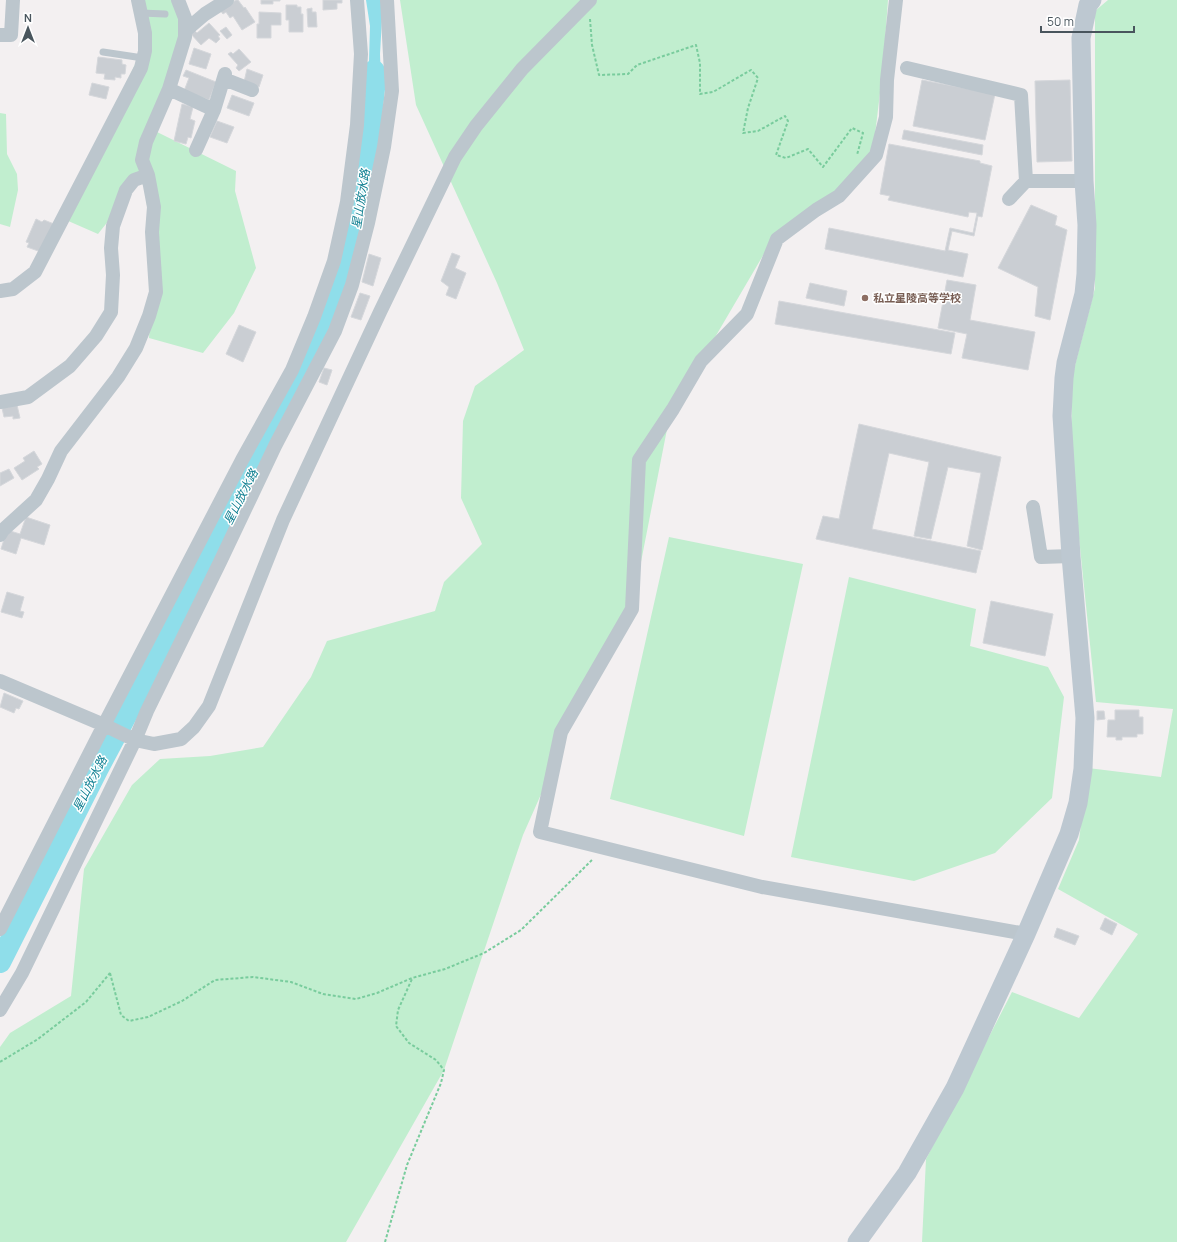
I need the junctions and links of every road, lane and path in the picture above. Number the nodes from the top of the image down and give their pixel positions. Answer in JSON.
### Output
{"nodes":[{"id":1,"x":13,"y":0,"type":"edge"},
{"id":2,"x":178,"y":0,"type":"edge"},
{"id":3,"x":227,"y":0,"type":"edge"},
{"id":4,"x":357,"y":0,"type":"edge"},
{"id":5,"x":387,"y":0,"type":"edge"},
{"id":6,"x":896,"y":0,"type":"edge"},
{"id":7,"x":585,"y":1,"type":"edge"},
{"id":8,"x":1086,"y":2,"type":"edge"},
{"id":9,"x":139,"y":6,"type":"edge"},
{"id":10,"x":165,"y":14,"type":"dead end"},
{"id":11,"x":185,"y":31,"type":"junction"},
{"id":12,"x":0,"y":35,"type":"edge"},
{"id":13,"x":103,"y":52,"type":"dead end"},
{"id":14,"x":143,"y":58,"type":"junction"},
{"id":15,"x":907,"y":68,"type":"dead end"},
{"id":16,"x":169,"y":89,"type":"junction"},
{"id":17,"x":252,"y":90,"type":"dead end"},
{"id":18,"x":214,"y":110,"type":"junction"},
{"id":19,"x":196,"y":150,"type":"dead end"},
{"id":20,"x":857,"y":156,"type":"dead end"},
{"id":21,"x":148,"y":175,"type":"junction"},
{"id":22,"x":1084,"y":181,"type":"junction"},
{"id":23,"x":1026,"y":182,"type":"junction"},
{"id":24,"x":1008,"y":199,"type":"dead end"},
{"id":25,"x":0,"y":291,"type":"edge"},
{"id":26,"x":0,"y":402,"type":"edge"},
{"id":27,"x":1033,"y":507,"type":"dead end"},
{"id":28,"x":0,"y":535,"type":"edge"},
{"id":29,"x":1071,"y":556,"type":"junction"},
{"id":30,"x":0,"y":680,"type":"edge"},
{"id":31,"x":104,"y":725,"type":"junction"},
{"id":32,"x":135,"y":740,"type":"junction"},
{"id":33,"x":595,"y":857,"type":"dead end"},
{"id":34,"x":0,"y":929,"type":"edge"},
{"id":35,"x":1026,"y":934,"type":"junction"},
{"id":36,"x":412,"y":978,"type":"junction"},
{"id":37,"x":0,"y":1010,"type":"edge"},
{"id":38,"x":0,"y":1062,"type":"edge"},
{"id":39,"x":385,"y":1242,"type":"edge"},
{"id":40,"x":857,"y":1242,"type":"edge"}],
"edges":[{"from":1,"to":12,"type":"street"},
{"from":2,"to":11,"type":"street"},
{"from":3,"to":11,"type":"street"},
{"from":4,"to":31,"type":"street"},
{"from":5,"to":32,"type":"street"},
{"from":6,"to":35,"type":"street"},
{"from":7,"to":20,"type":"path"},
{"from":7,"to":32,"type":"street"},
{"from":8,"to":22,"type":"street"},
{"from":9,"to":10,"type":"lane"},
{"from":9,"to":14,"type":"street"},
{"from":11,"to":16,"type":"street"},
{"from":13,"to":14,"type":"lane"},
{"from":14,"to":25,"type":"street"},
{"from":15,"to":23,"type":"street"},
{"from":16,"to":18,"type":"street"},
{"from":16,"to":21,"type":"street"},
{"from":17,"to":18,"type":"street"},
{"from":18,"to":19,"type":"street"},
{"from":21,"to":26,"type":"street"},
{"from":21,"to":28,"type":"street"},
{"from":22,"to":23,"type":"street"},
{"from":22,"to":29,"type":"street"},
{"from":23,"to":24,"type":"street"},
{"from":27,"to":29,"type":"street"},
{"from":29,"to":35,"type":"street"},
{"from":30,"to":31,"type":"street"},
{"from":31,"to":32,"type":"street"},
{"from":31,"to":34,"type":"street"},
{"from":32,"to":37,"type":"street"},
{"from":33,"to":36,"type":"path"},
{"from":35,"to":40,"type":"street"},
{"from":36,"to":38,"type":"path"},
{"from":36,"to":39,"type":"path"}]}
